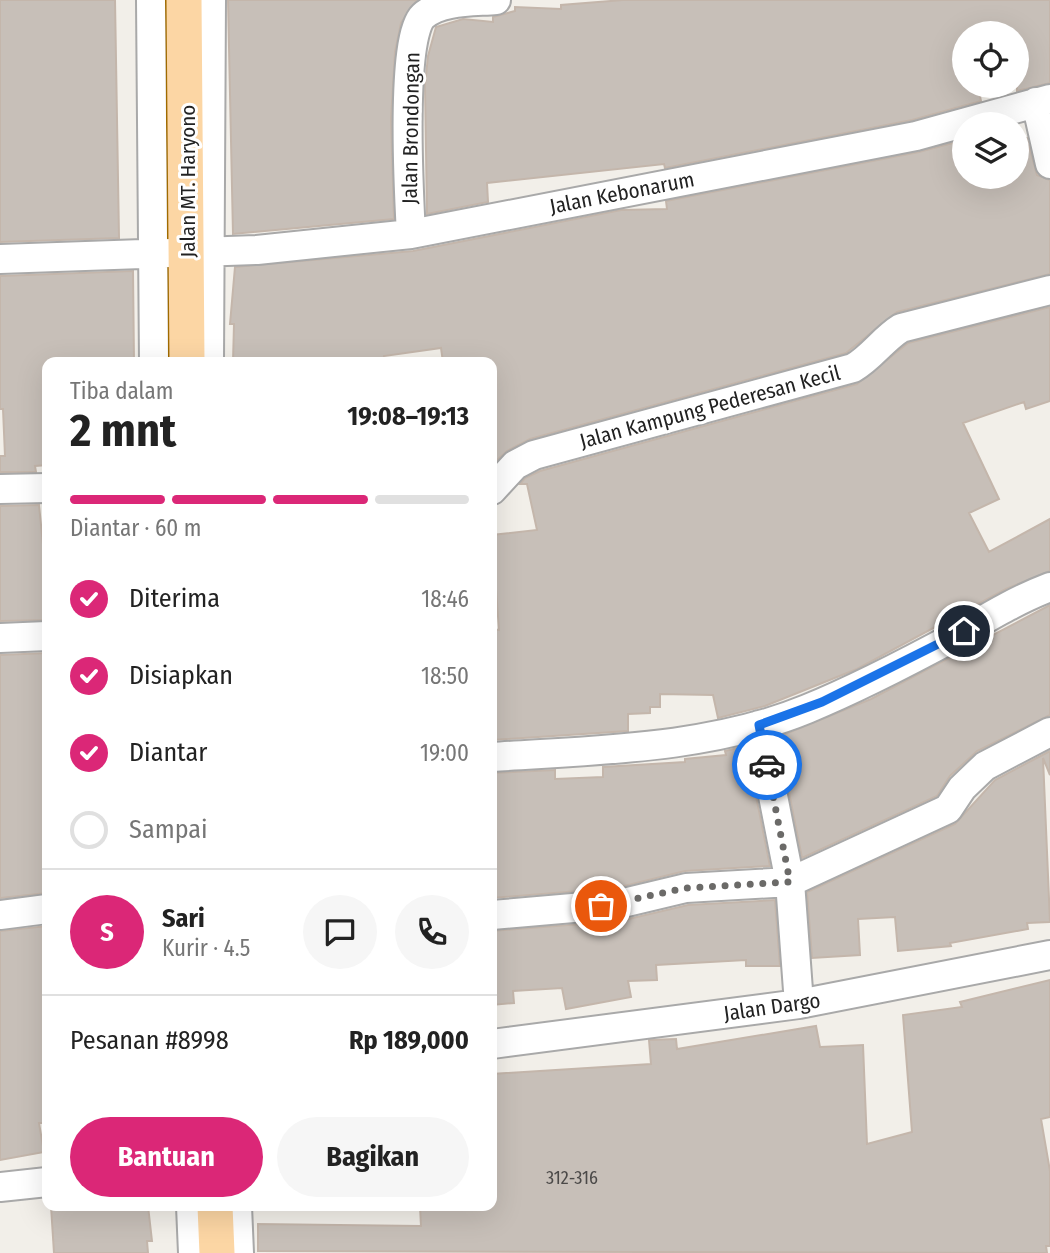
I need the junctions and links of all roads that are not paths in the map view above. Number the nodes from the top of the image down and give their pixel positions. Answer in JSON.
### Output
{"nodes":[{"id":1,"x":151,"y":0,"type":"edge"},
{"id":2,"x":184,"y":0,"type":"edge"},
{"id":3,"x":211,"y":0,"type":"edge"},
{"id":4,"x":496,"y":0,"type":"edge"},
{"id":5,"x":200,"y":80,"type":"junction"},
{"id":6,"x":1043,"y":101,"type":"edge"},
{"id":7,"x":1050,"y":164,"type":"edge"},
{"id":8,"x":411,"y":234,"type":"junction"},
{"id":9,"x":184,"y":254,"type":"junction"},
{"id":10,"x":0,"y":259,"type":"edge"},
{"id":11,"x":1050,"y":290,"type":"edge"},
{"id":12,"x":155,"y":357,"type":"edge"},
{"id":13,"x":187,"y":357,"type":"edge"},
{"id":14,"x":208,"y":357,"type":"edge"},
{"id":15,"x":497,"y":484,"type":"edge"},
{"id":16,"x":42,"y":488,"type":"edge"},
{"id":17,"x":0,"y":489,"type":"edge"},
{"id":18,"x":1050,"y":587,"type":"edge"},
{"id":19,"x":42,"y":636,"type":"edge"},
{"id":20,"x":0,"y":638,"type":"edge"},
{"id":21,"x":759,"y":725,"type":"junction"},
{"id":22,"x":1050,"y":733,"type":"edge"},
{"id":23,"x":497,"y":757,"type":"edge"},
{"id":24,"x":790,"y":882,"type":"junction"},
{"id":25,"x":42,"y":910,"type":"edge"},
{"id":26,"x":0,"y":915,"type":"edge"},
{"id":27,"x":497,"y":915,"type":"edge"},
{"id":28,"x":1050,"y":955,"type":"edge"},
{"id":29,"x":799,"y":1004,"type":"junction"},
{"id":30,"x":497,"y":1043,"type":"edge"},
{"id":31,"x":42,"y":1183,"type":"edge"},
{"id":32,"x":0,"y":1187,"type":"edge"},
{"id":33,"x":191,"y":1211,"type":"edge"},
{"id":34,"x":215,"y":1211,"type":"edge"},
{"id":35,"x":237,"y":1211,"type":"edge"},
{"id":36,"x":193,"y":1253,"type":"edge"},
{"id":37,"x":217,"y":1253,"type":"edge"},
{"id":38,"x":239,"y":1253,"type":"edge"}],
"edges":[{"from":1,"to":9,"type":"street"},
{"from":2,"to":5,"type":"main road","name":"Jalan MT. Haryono"},
{"from":3,"to":5,"type":"street"},
{"from":4,"to":8,"type":"street","name":"Jalan Brondongan"},
{"from":5,"to":9,"type":"main road","name":"Jalan MT. Haryono"},
{"from":6,"to":7,"type":"street"},
{"from":6,"to":8,"type":"street","name":"Jalan Kebonarum"},
{"from":8,"to":9,"type":"street","name":"Jalan Kebonarum"},
{"from":9,"to":10,"type":"street","name":"Jalan Kebonarum"},
{"from":9,"to":12,"type":"street"},
{"from":9,"to":13,"type":"main road","name":"Jalan MT. Haryono"},
{"from":9,"to":14,"type":"street"},
{"from":11,"to":15,"type":"street","name":"Jalan Kampung Pederesan Kecil"},
{"from":16,"to":17,"type":"street"},
{"from":18,"to":21,"type":"street"},
{"from":19,"to":20,"type":"street"},
{"from":21,"to":23,"type":"street"},
{"from":21,"to":24,"type":"street"},
{"from":22,"to":24,"type":"street"},
{"from":24,"to":27,"type":"street"},
{"from":24,"to":29,"type":"street"},
{"from":25,"to":26,"type":"street"},
{"from":28,"to":29,"type":"street","name":"Jalan Dargo"},
{"from":29,"to":30,"type":"street","name":"Jalan Dargo"},
{"from":31,"to":32,"type":"street"},
{"from":33,"to":36,"type":"street"},
{"from":34,"to":37,"type":"main road"},
{"from":35,"to":38,"type":"street"}]}
